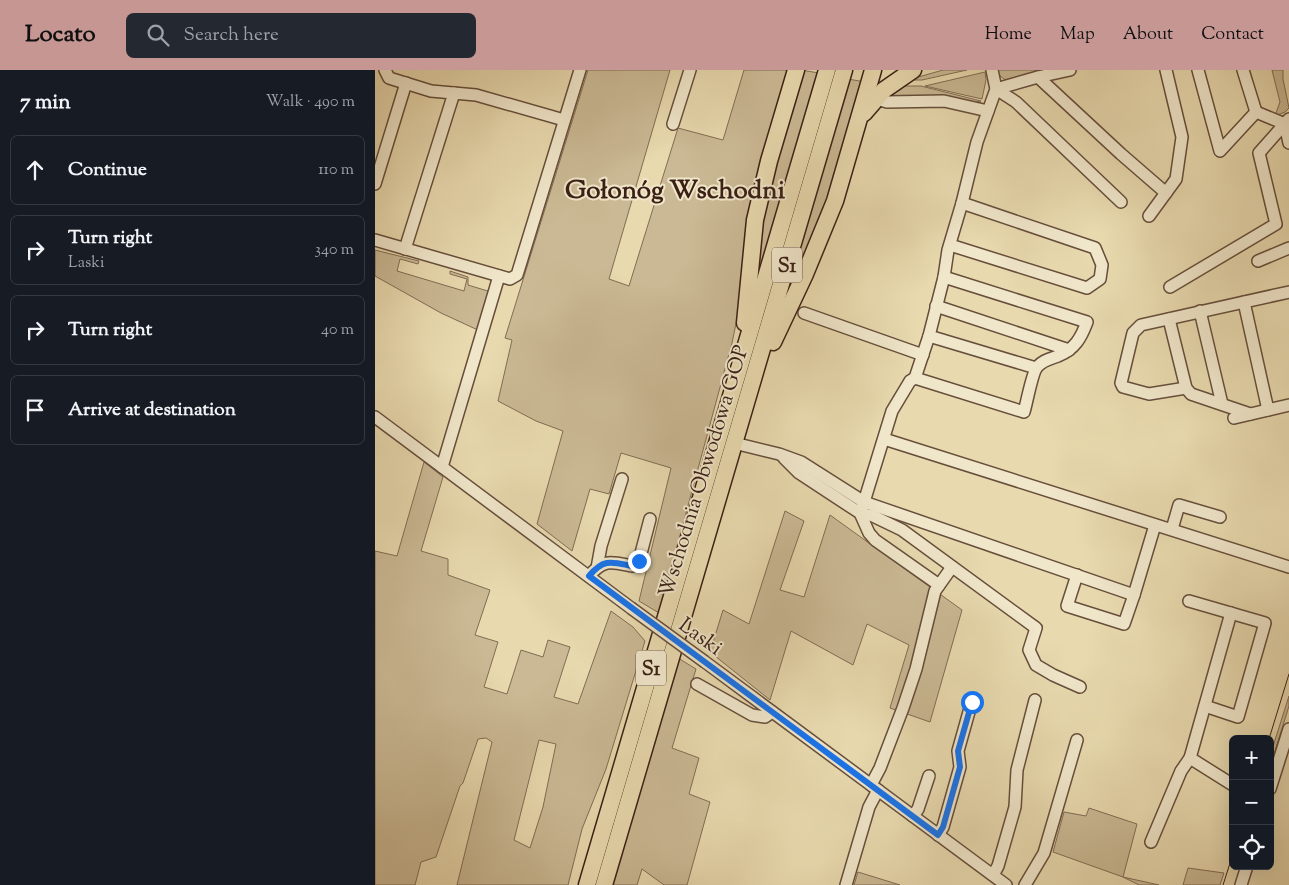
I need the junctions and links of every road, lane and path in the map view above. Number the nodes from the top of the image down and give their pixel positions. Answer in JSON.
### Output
{"nodes":[{"id":1,"x":385,"y":70,"type":"edge"},
{"id":2,"x":580,"y":70,"type":"edge"},
{"id":3,"x":691,"y":70,"type":"edge"},
{"id":4,"x":827,"y":70,"type":"edge"},
{"id":5,"x":844,"y":70,"type":"edge"},
{"id":6,"x":873,"y":70,"type":"edge"},
{"id":7,"x":913,"y":70,"type":"edge"},
{"id":8,"x":992,"y":70,"type":"edge"},
{"id":9,"x":1071,"y":70,"type":"edge"},
{"id":10,"x":1166,"y":70,"type":"edge"},
{"id":11,"x":1198,"y":70,"type":"edge"},
{"id":12,"x":1243,"y":70,"type":"edge"},
{"id":13,"x":793,"y":74,"type":"edge"},
{"id":14,"x":1038,"y":77,"type":"junction"},
{"id":15,"x":406,"y":83,"type":"junction"},
{"id":16,"x":995,"y":89,"type":"junction"},
{"id":17,"x":454,"y":93,"type":"junction"},
{"id":18,"x":875,"y":99,"type":"junction"},
{"id":19,"x":988,"y":111,"type":"junction"},
{"id":20,"x":1256,"y":112,"type":"junction"},
{"id":21,"x":860,"y":119,"type":"junction"},
{"id":22,"x":564,"y":120,"type":"junction"},
{"id":23,"x":1287,"y":121,"type":"edge"},
{"id":24,"x":673,"y":124,"type":"dead end"},
{"id":25,"x":1289,"y":143,"type":"edge"},
{"id":26,"x":375,"y":184,"type":"edge"},
{"id":27,"x":1166,"y":193,"type":"junction"},
{"id":28,"x":1121,"y":202,"type":"dead end"},
{"id":29,"x":962,"y":203,"type":"junction"},
{"id":30,"x":1149,"y":216,"type":"dead end"},
{"id":31,"x":375,"y":240,"type":"edge"},
{"id":32,"x":950,"y":245,"type":"junction"},
{"id":33,"x":405,"y":248,"type":"junction"},
{"id":34,"x":1289,"y":248,"type":"edge"},
{"id":35,"x":1258,"y":261,"type":"dead end"},
{"id":36,"x":499,"y":276,"type":"junction"},
{"id":37,"x":944,"y":277,"type":"junction"},
{"id":38,"x":1170,"y":286,"type":"dead end"},
{"id":39,"x":1289,"y":292,"type":"edge"},
{"id":40,"x":1244,"y":302,"type":"junction"},
{"id":41,"x":935,"y":306,"type":"junction"},
{"id":42,"x":1200,"y":311,"type":"junction"},
{"id":43,"x":804,"y":313,"type":"dead end"},
{"id":44,"x":1169,"y":318,"type":"junction"},
{"id":45,"x":929,"y":336,"type":"junction"},
{"id":46,"x":746,"y":346,"type":"junction"},
{"id":47,"x":1069,"y":350,"type":"junction"},
{"id":48,"x":923,"y":355,"type":"junction"},
{"id":49,"x":1035,"y":368,"type":"junction"},
{"id":50,"x":754,"y":376,"type":"junction"},
{"id":51,"x":915,"y":378,"type":"junction"},
{"id":52,"x":1186,"y":388,"type":"junction"},
{"id":53,"x":1221,"y":404,"type":"junction"},
{"id":54,"x":1289,"y":405,"type":"edge"},
{"id":55,"x":1268,"y":410,"type":"junction"},
{"id":56,"x":1250,"y":414,"type":"junction"},
{"id":57,"x":375,"y":417,"type":"edge"},
{"id":58,"x":1234,"y":418,"type":"dead end"},
{"id":59,"x":884,"y":439,"type":"junction"},
{"id":60,"x":734,"y":443,"type":"junction"},
{"id":61,"x":442,"y":467,"type":"junction"},
{"id":62,"x":622,"y":479,"type":"dead end"},
{"id":63,"x":862,"y":508,"type":"junction"},
{"id":64,"x":1220,"y":517,"type":"dead end"},
{"id":65,"x":650,"y":519,"type":"dead end"},
{"id":66,"x":1155,"y":525,"type":"junction"},
{"id":67,"x":1172,"y":529,"type":"junction"},
{"id":68,"x":952,"y":567,"type":"junction"},
{"id":69,"x":1289,"y":567,"type":"edge"},
{"id":70,"x":593,"y":572,"type":"junction"},
{"id":71,"x":1077,"y":575,"type":"junction"},
{"id":72,"x":939,"y":585,"type":"junction"},
{"id":73,"x":1134,"y":595,"type":"junction"},
{"id":74,"x":1189,"y":601,"type":"dead end"},
{"id":75,"x":1231,"y":613,"type":"junction"},
{"id":76,"x":697,"y":684,"type":"dead end"},
{"id":77,"x":1080,"y":686,"type":"dead end"},
{"id":78,"x":1035,"y":700,"type":"dead end"},
{"id":79,"x":972,"y":702,"type":"dead end"},
{"id":80,"x":1205,"y":706,"type":"junction"},
{"id":81,"x":772,"y":712,"type":"junction"},
{"id":82,"x":1289,"y":729,"type":"edge"},
{"id":83,"x":1077,"y":740,"type":"dead end"},
{"id":84,"x":1286,"y":749,"type":"edge"},
{"id":85,"x":1190,"y":758,"type":"junction"},
{"id":86,"x":929,"y":776,"type":"dead end"},
{"id":87,"x":1274,"y":780,"type":"edge"},
{"id":88,"x":1229,"y":782,"type":"edge"},
{"id":89,"x":874,"y":788,"type":"junction"},
{"id":90,"x":913,"y":816,"type":"junction"},
{"id":91,"x":938,"y":835,"type":"junction"},
{"id":92,"x":1151,"y":842,"type":"dead end"},
{"id":93,"x":1246,"y":870,"type":"edge"},
{"id":94,"x":993,"y":875,"type":"junction"},
{"id":95,"x":587,"y":885,"type":"edge"},
{"id":96,"x":604,"y":885,"type":"edge"},
{"id":97,"x":846,"y":885,"type":"edge"},
{"id":98,"x":1006,"y":885,"type":"edge"},
{"id":99,"x":1025,"y":885,"type":"edge"},
{"id":100,"x":1241,"y":885,"type":"edge"}],
"edges":[{"from":1,"to":15,"type":"street"},
{"from":2,"to":22,"type":"street"},
{"from":3,"to":24,"type":"street"},
{"from":4,"to":46,"type":"highway","name":"Wschodnia Obwodowa GOP","number":"S1"},
{"from":5,"to":50,"type":"highway","name":"Wschodnia Obwodowa GOP","number":"S1"},
{"from":6,"to":21,"type":"highway"},
{"from":7,"to":18,"type":"highway"},
{"from":8,"to":16,"type":"street"},
{"from":9,"to":14,"type":"street"},
{"from":10,"to":27,"type":"street"},
{"from":11,"to":20,"type":"street"},
{"from":12,"to":20,"type":"street"},
{"from":13,"to":46,"type":"highway"},
{"from":14,"to":16,"type":"street"},
{"from":14,"to":27,"type":"street"},
{"from":15,"to":17,"type":"street"},
{"from":15,"to":26,"type":"street"},
{"from":16,"to":19,"type":"street"},
{"from":16,"to":28,"type":"street"},
{"from":17,"to":22,"type":"street"},
{"from":17,"to":33,"type":"street"},
{"from":18,"to":19,"type":"street"},
{"from":18,"to":21,"type":"highway"},
{"from":19,"to":29,"type":"street"},
{"from":20,"to":23,"type":"street"},
{"from":21,"to":50,"type":"highway"},
{"from":22,"to":36,"type":"street"},
{"from":23,"to":25,"type":"street"},
{"from":23,"to":38,"type":"street"},
{"from":27,"to":30,"type":"street"},
{"from":29,"to":32,"type":"street"},
{"from":29,"to":32,"type":"street"},
{"from":31,"to":33,"type":"street"},
{"from":32,"to":37,"type":"street"},
{"from":33,"to":36,"type":"street"},
{"from":34,"to":35,"type":"street"},
{"from":36,"to":61,"type":"street"},
{"from":37,"to":41,"type":"street"},
{"from":37,"to":47,"type":"street"},
{"from":39,"to":40,"type":"street"},
{"from":40,"to":42,"type":"street"},
{"from":40,"to":55,"type":"street"},
{"from":41,"to":45,"type":"street"},
{"from":41,"to":47,"type":"street"},
{"from":42,"to":44,"type":"street"},
{"from":42,"to":53,"type":"street"},
{"from":43,"to":48,"type":"street"},
{"from":44,"to":52,"type":"street"},
{"from":44,"to":52,"type":"street"},
{"from":45,"to":48,"type":"street"},
{"from":45,"to":49,"type":"street"},
{"from":46,"to":95,"type":"highway","name":"Wschodnia Obwodowa GOP","number":"S1"},
{"from":47,"to":49,"type":"street"},
{"from":48,"to":51,"type":"street"},
{"from":49,"to":51,"type":"street"},
{"from":50,"to":60,"type":"highway","name":"Wschodnia Obwodowa GOP","number":"S1"},
{"from":51,"to":59,"type":"street"},
{"from":52,"to":53,"type":"street"},
{"from":53,"to":56,"type":"street"},
{"from":54,"to":55,"type":"street"},
{"from":55,"to":56,"type":"street"},
{"from":56,"to":58,"type":"street"},
{"from":57,"to":61,"type":"street","name":"Laski"},
{"from":59,"to":63,"type":"street"},
{"from":59,"to":66,"type":"street"},
{"from":60,"to":63,"type":"street"},
{"from":60,"to":96,"type":"highway","name":"Wschodnia Obwodowa GOP","number":"S1"},
{"from":61,"to":70,"type":"street","name":"Laski"},
{"from":62,"to":70,"type":"street"},
{"from":63,"to":68,"type":"street"},
{"from":63,"to":71,"type":"street"},
{"from":63,"to":72,"type":"street"},
{"from":64,"to":67,"type":"street"},
{"from":65,"to":70,"type":"street"},
{"from":66,"to":67,"type":"street"},
{"from":66,"to":73,"type":"street"},
{"from":67,"to":69,"type":"street"},
{"from":68,"to":72,"type":"street"},
{"from":68,"to":77,"type":"street"},
{"from":70,"to":81,"type":"street","name":"Laski","bridge":true},
{"from":71,"to":73,"type":"street"},
{"from":71,"to":73,"type":"street"},
{"from":72,"to":89,"type":"street"},
{"from":74,"to":75,"type":"street"},
{"from":75,"to":80,"type":"street"},
{"from":75,"to":80,"type":"street"},
{"from":76,"to":81,"type":"street"},
{"from":78,"to":94,"type":"street"},
{"from":79,"to":91,"type":"street"},
{"from":80,"to":85,"type":"street"},
{"from":81,"to":89,"type":"street","name":"Laski"},
{"from":82,"to":84,"type":"street"},
{"from":83,"to":99,"type":"street"},
{"from":84,"to":87,"type":"street"},
{"from":85,"to":88,"type":"street"},
{"from":85,"to":92,"type":"street"},
{"from":86,"to":90,"type":"street"},
{"from":89,"to":90,"type":"street","name":"Laski"},
{"from":89,"to":97,"type":"street"},
{"from":90,"to":91,"type":"street","name":"Laski"},
{"from":91,"to":94,"type":"street","name":"Laski"},
{"from":93,"to":100,"type":"street"},
{"from":94,"to":98,"type":"street","name":"Laski"}]}
